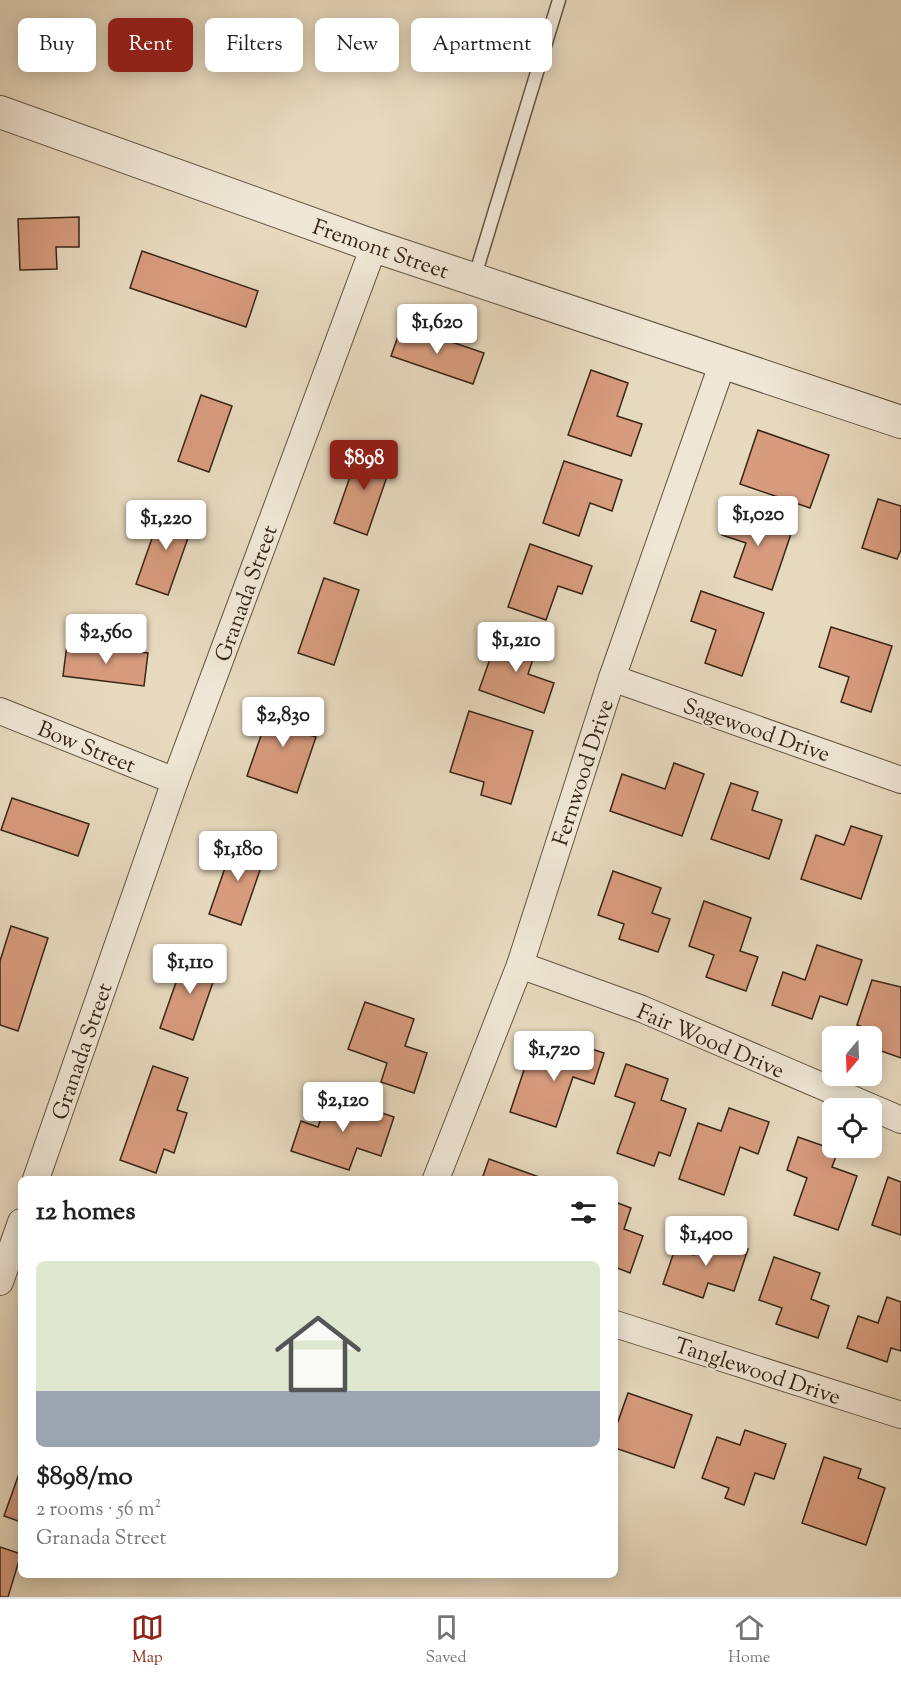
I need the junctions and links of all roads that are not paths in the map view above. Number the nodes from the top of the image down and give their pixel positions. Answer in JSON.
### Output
{"nodes":[{"id":1,"x":559,"y":0,"type":"edge"},
{"id":2,"x":0,"y":112,"type":"edge"},
{"id":3,"x":374,"y":246,"type":"junction"},
{"id":4,"x":474,"y":280,"type":"junction"},
{"id":5,"x":723,"y":362,"type":"junction"},
{"id":6,"x":901,"y":422,"type":"edge"},
{"id":7,"x":612,"y":678,"type":"junction"},
{"id":8,"x":0,"y":711,"type":"edge"},
{"id":9,"x":901,"y":780,"type":"edge"},
{"id":10,"x":175,"y":781,"type":"junction"},
{"id":11,"x":520,"y":965,"type":"junction"},
{"id":12,"x":901,"y":1120,"type":"edge"},
{"id":13,"x":37,"y":1176,"type":"edge"},
{"id":14,"x":437,"y":1176,"type":"edge"},
{"id":15,"x":18,"y":1231,"type":"edge"},
{"id":16,"x":0,"y":1282,"type":"edge"},
{"id":17,"x":618,"y":1325,"type":"edge"},
{"id":18,"x":901,"y":1415,"type":"edge"}],
"edges":[{"from":1,"to":4,"type":"lane"},
{"from":2,"to":3,"type":"street","name":"Fremont Street"},
{"from":3,"to":4,"type":"street","name":"Fremont Street"},
{"from":3,"to":10,"type":"street","name":"Granada Street"},
{"from":4,"to":5,"type":"street","name":"Fremont Street"},
{"from":5,"to":6,"type":"street","name":"Fremont Street"},
{"from":5,"to":7,"type":"street","name":"Fernwood Drive"},
{"from":7,"to":9,"type":"street","name":"Sagewood Drive"},
{"from":7,"to":11,"type":"street","name":"Fernwood Drive"},
{"from":8,"to":10,"type":"street","name":"Bow Street"},
{"from":10,"to":13,"type":"street","name":"Granada Street"},
{"from":11,"to":12,"type":"street","name":"Fair Wood Drive"},
{"from":11,"to":14,"type":"street","name":"Fernwood Drive"},
{"from":15,"to":16,"type":"street"},
{"from":17,"to":18,"type":"street","name":"Tanglewood Drive"}]}
